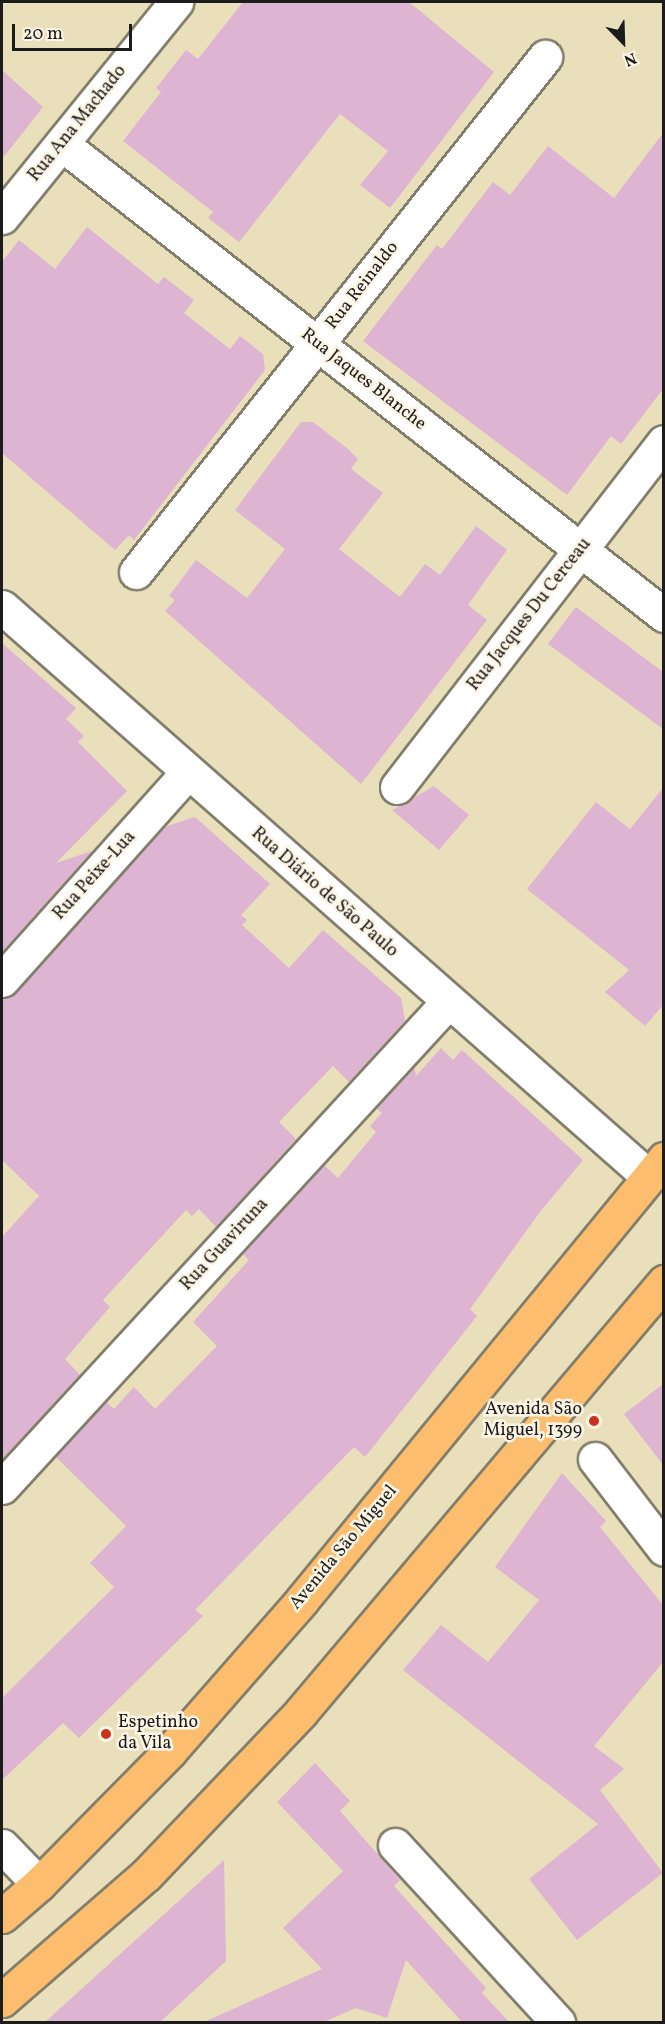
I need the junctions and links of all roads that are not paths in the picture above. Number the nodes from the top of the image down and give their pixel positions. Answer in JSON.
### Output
{"nodes":[{"id":1,"x":176,"y":2,"type":"edge"},
{"id":2,"x":545,"y":57,"type":"dead end"},
{"id":3,"x":63,"y":145,"type":"junction"},
{"id":4,"x":2,"y":217,"type":"edge"},
{"id":5,"x":318,"y":344,"type":"junction"},
{"id":6,"x":663,"y":442,"type":"edge"},
{"id":7,"x":581,"y":549,"type":"junction"},
{"id":8,"x":136,"y":572,"type":"dead end"},
{"id":9,"x":2,"y":607,"type":"edge"},
{"id":10,"x":663,"y":615,"type":"edge"},
{"id":11,"x":188,"y":772,"type":"junction"},
{"id":12,"x":397,"y":787,"type":"dead end"},
{"id":13,"x":2,"y":980,"type":"edge"},
{"id":14,"x":448,"y":1002,"type":"junction"},
{"id":15,"x":656,"y":1168,"type":"edge"},
{"id":16,"x":663,"y":1282,"type":"edge"},
{"id":17,"x":595,"y":1459,"type":"dead end"},
{"id":18,"x":2,"y":1487,"type":"edge"},
{"id":19,"x":663,"y":1549,"type":"edge"},
{"id":20,"x":395,"y":1845,"type":"dead end"},
{"id":21,"x":2,"y":1846,"type":"edge"},
{"id":22,"x":39,"y":1884,"type":"junction"},
{"id":23,"x":2,"y":1916,"type":"edge"},
{"id":24,"x":2,"y":2000,"type":"edge"},
{"id":25,"x":558,"y":2022,"type":"edge"}],
"edges":[{"from":1,"to":3,"type":"street","name":"Rua Ana Machado"},
{"from":2,"to":5,"type":"street","name":"Rua Reinaldo"},
{"from":3,"to":4,"type":"street","name":"Rua Ana Machado"},
{"from":3,"to":5,"type":"street","name":"Rua Jaques Blanche"},
{"from":5,"to":7,"type":"street","name":"Rua Jaques Blanche"},
{"from":5,"to":8,"type":"street","name":"Rua Reinaldo"},
{"from":6,"to":7,"type":"street","name":"Rua Jacques Du Cerceau"},
{"from":7,"to":10,"type":"street","name":"Rua Jaques Blanche"},
{"from":7,"to":12,"type":"street","name":"Rua Jacques Du Cerceau"},
{"from":9,"to":11,"type":"street","name":"Rua Diário de São Paulo"},
{"from":11,"to":13,"type":"street","name":"Rua Peixe-Lua"},
{"from":11,"to":14,"type":"street","name":"Rua Diário de São Paulo"},
{"from":14,"to":15,"type":"street","name":"Rua Diário de São Paulo"},
{"from":14,"to":18,"type":"street","name":"Rua Guaviruna"},
{"from":15,"to":22,"type":"main road","name":"Avenida São Miguel"},
{"from":16,"to":24,"type":"main road"},
{"from":17,"to":19,"type":"street"},
{"from":20,"to":25,"type":"street"},
{"from":21,"to":22,"type":"street"},
{"from":22,"to":23,"type":"main road","name":"Avenida São Miguel"}]}
